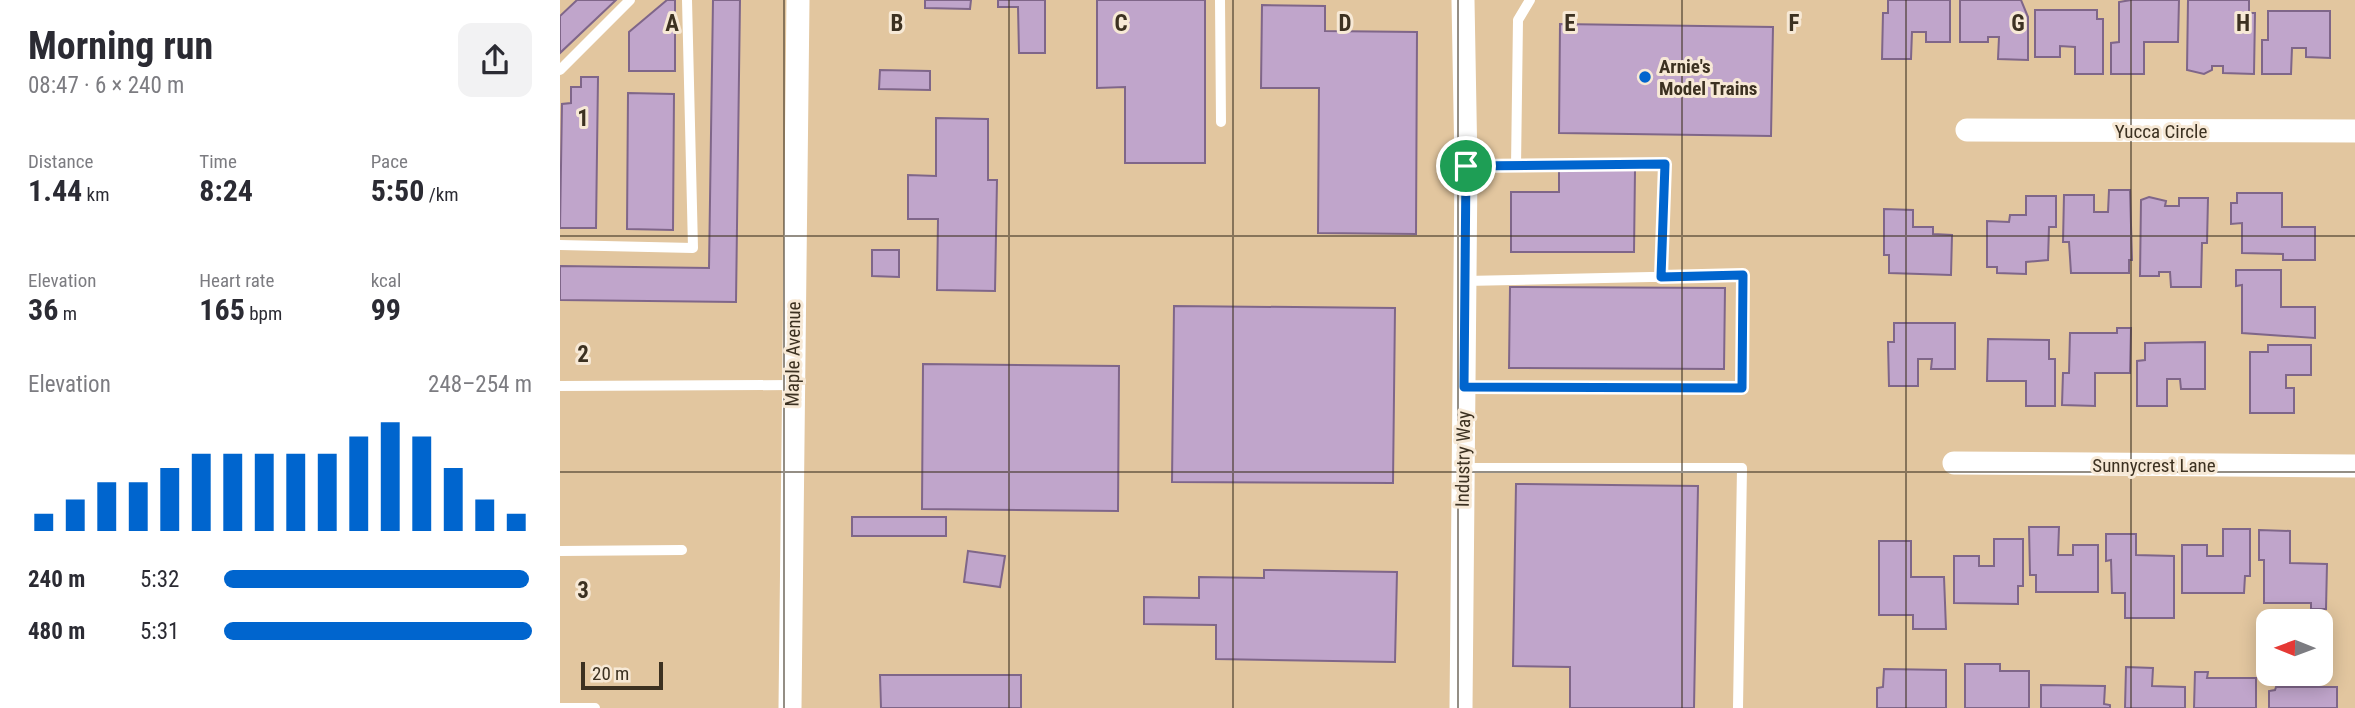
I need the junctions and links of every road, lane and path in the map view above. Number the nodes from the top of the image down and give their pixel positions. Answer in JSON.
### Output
{"nodes":[{"id":1,"x":630,"y":0,"type":"edge"},
{"id":2,"x":687,"y":0,"type":"edge"},
{"id":3,"x":798,"y":0,"type":"edge"},
{"id":4,"x":1220,"y":0,"type":"edge"},
{"id":5,"x":1463,"y":0,"type":"edge"},
{"id":6,"x":1530,"y":0,"type":"edge"},
{"id":7,"x":560,"y":70,"type":"edge"},
{"id":8,"x":1221,"y":122,"type":"dead end"},
{"id":9,"x":1967,"y":130,"type":"dead end"},
{"id":10,"x":2355,"y":131,"type":"edge"},
{"id":11,"x":1466,"y":166,"type":"junction"},
{"id":12,"x":1516,"y":166,"type":"junction"},
{"id":13,"x":560,"y":244,"type":"edge"},
{"id":14,"x":1661,"y":277,"type":"junction"},
{"id":15,"x":1465,"y":281,"type":"junction"},
{"id":16,"x":792,"y":385,"type":"junction"},
{"id":17,"x":560,"y":386,"type":"edge"},
{"id":18,"x":1464,"y":387,"type":"junction"},
{"id":19,"x":1954,"y":463,"type":"dead end"},
{"id":20,"x":2355,"y":467,"type":"edge"},
{"id":21,"x":1463,"y":468,"type":"junction"},
{"id":22,"x":682,"y":550,"type":"dead end"},
{"id":23,"x":560,"y":551,"type":"edge"},
{"id":24,"x":560,"y":708,"type":"edge"},
{"id":25,"x":595,"y":708,"type":"edge"},
{"id":26,"x":790,"y":708,"type":"edge"},
{"id":27,"x":1461,"y":708,"type":"edge"},
{"id":28,"x":1738,"y":708,"type":"edge"}],
"edges":[{"from":1,"to":7,"type":"lane"},
{"from":2,"to":13,"type":"lane"},
{"from":3,"to":16,"type":"street","name":"Maple Avenue"},
{"from":4,"to":8,"type":"lane"},
{"from":5,"to":11,"type":"street","name":"Industry Way"},
{"from":6,"to":12,"type":"lane"},
{"from":9,"to":10,"type":"street","name":"Yucca Circle"},
{"from":11,"to":12,"type":"lane"},
{"from":11,"to":15,"type":"street","name":"Industry Way"},
{"from":12,"to":14,"type":"lane"},
{"from":14,"to":15,"type":"lane"},
{"from":14,"to":18,"type":"lane"},
{"from":15,"to":18,"type":"street","name":"Industry Way"},
{"from":16,"to":17,"type":"lane"},
{"from":16,"to":26,"type":"street","name":"Maple Avenue"},
{"from":18,"to":21,"type":"street","name":"Industry Way"},
{"from":19,"to":20,"type":"street","name":"Sunnycrest Lane"},
{"from":21,"to":27,"type":"street","name":"Industry Way"},
{"from":21,"to":28,"type":"lane"},
{"from":22,"to":23,"type":"lane"},
{"from":24,"to":25,"type":"lane"}]}
